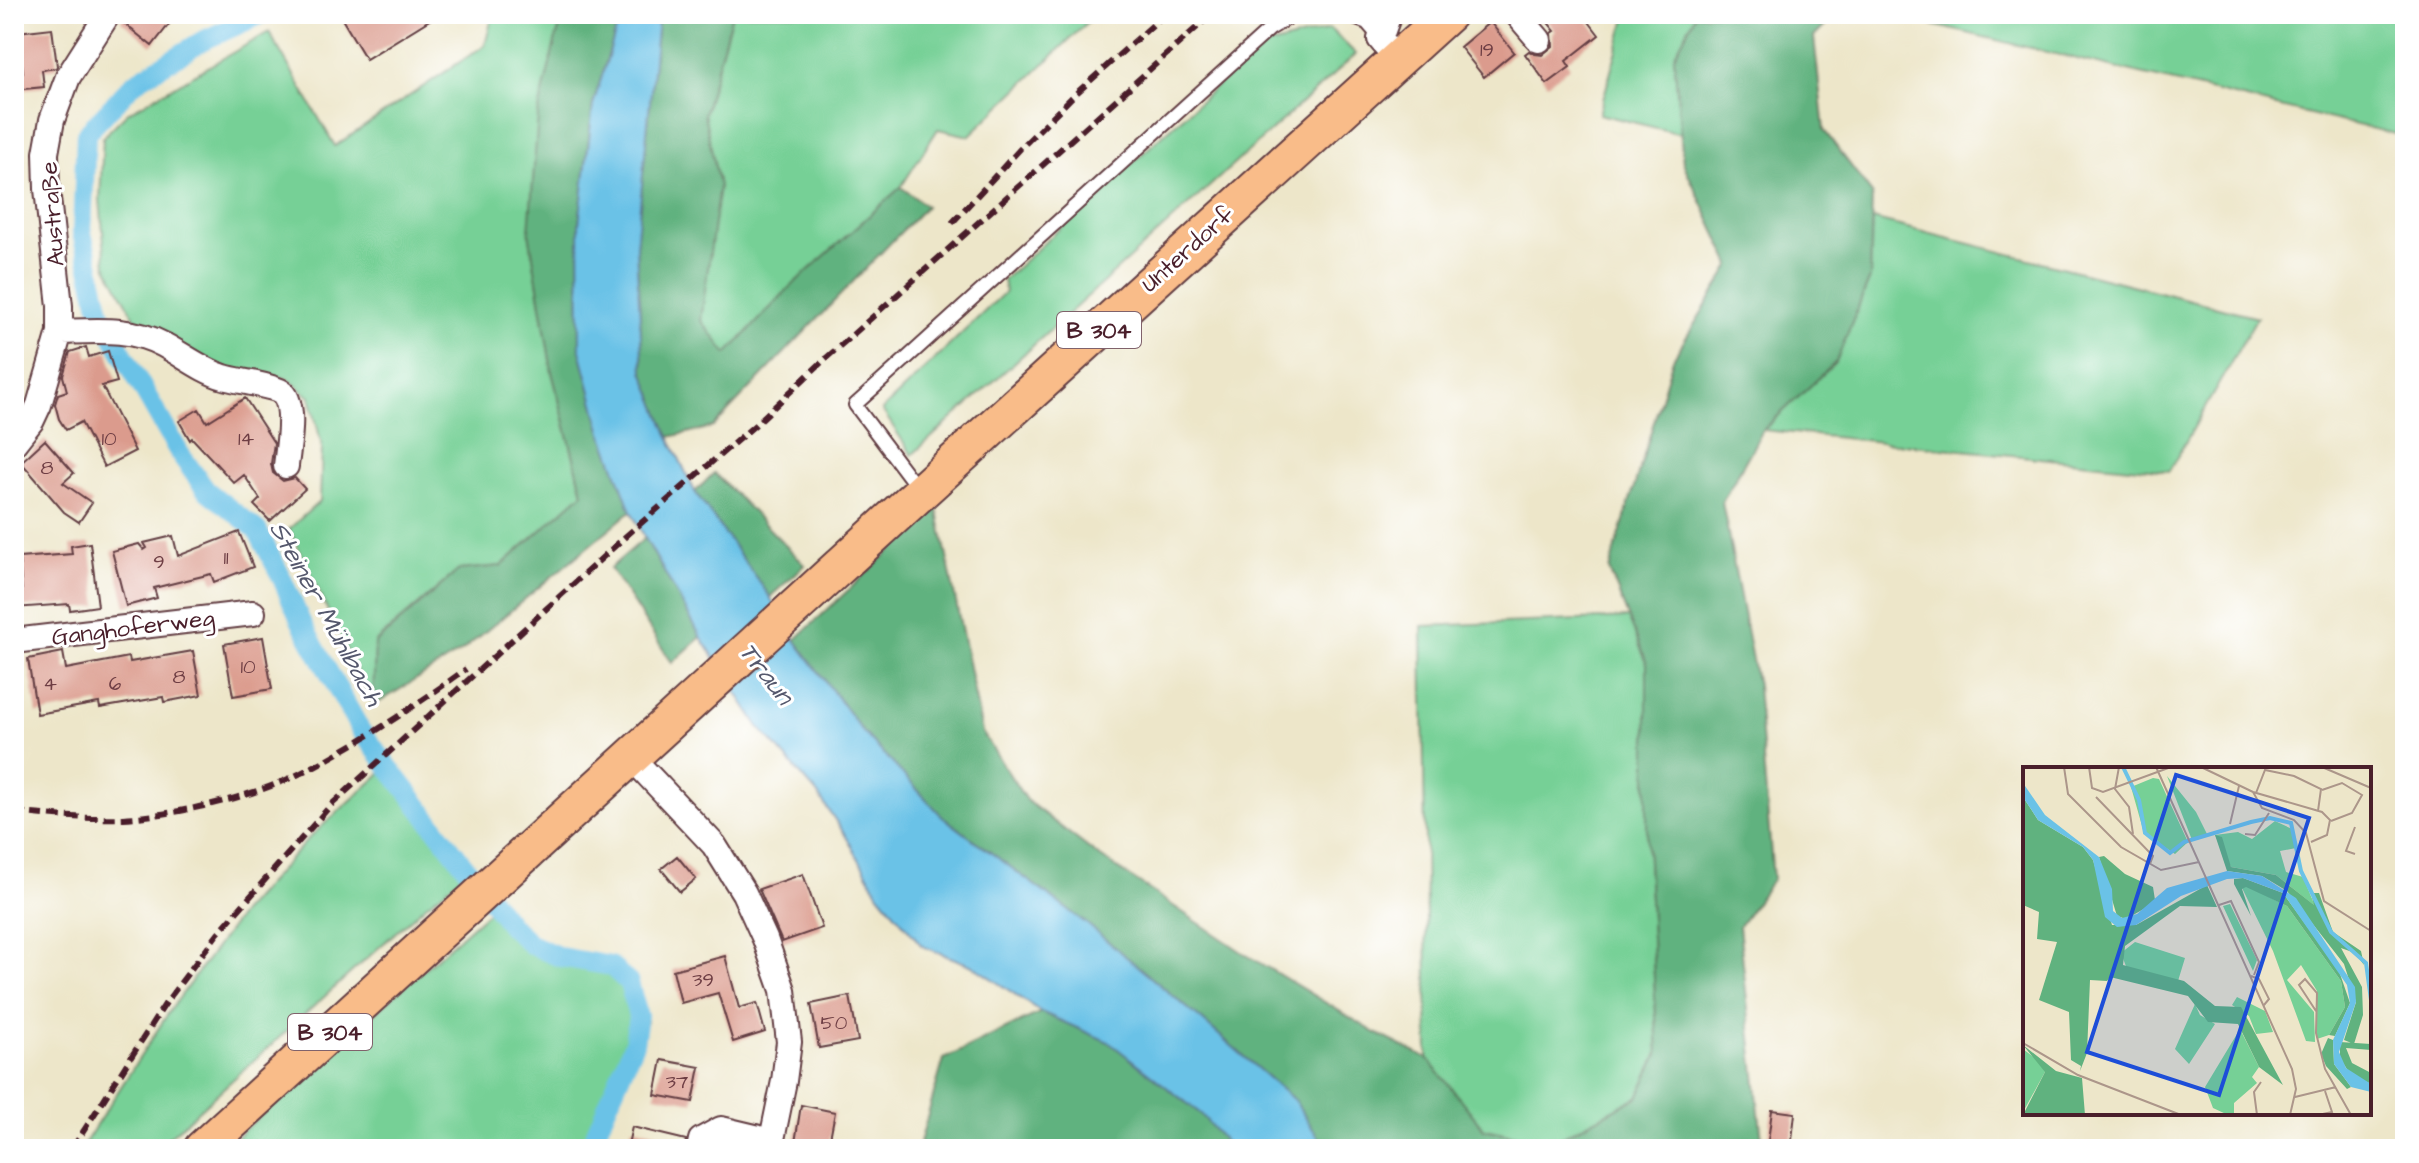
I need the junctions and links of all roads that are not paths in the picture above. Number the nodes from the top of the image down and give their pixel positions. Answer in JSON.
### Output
{"nodes":[{"id":1,"x":108,"y":14,"type":"edge"},
{"id":2,"x":1295,"y":14,"type":"edge"},
{"id":3,"x":1344,"y":14,"type":"edge"},
{"id":4,"x":1389,"y":14,"type":"edge"},
{"id":5,"x":1448,"y":14,"type":"edge"},
{"id":6,"x":1517,"y":14,"type":"edge"},
{"id":7,"x":1539,"y":40,"type":"dead end"},
{"id":8,"x":1388,"y":49,"type":"junction"},
{"id":9,"x":60,"y":332,"type":"junction"},
{"id":10,"x":14,"y":443,"type":"edge"},
{"id":11,"x":286,"y":466,"type":"dead end"},
{"id":12,"x":921,"y":492,"type":"junction"},
{"id":13,"x":253,"y":613,"type":"dead end"},
{"id":14,"x":14,"y":641,"type":"edge"},
{"id":15,"x":631,"y":757,"type":"junction"},
{"id":16,"x":771,"y":1145,"type":"edge"},
{"id":17,"x":202,"y":1149,"type":"edge"},
{"id":18,"x":699,"y":1149,"type":"edge"}],
"edges":[{"from":1,"to":9,"type":"street","name":"Austraße"},
{"from":2,"to":12,"type":"lane"},
{"from":3,"to":8,"type":"lane"},
{"from":4,"to":8,"type":"street","name":"Unterdorf"},
{"from":5,"to":8,"type":"main road","name":"Unterdorf","number":"B 304"},
{"from":6,"to":7,"type":"street"},
{"from":8,"to":12,"type":"main road","name":"Unterdorf","number":"B 304"},
{"from":9,"to":10,"type":"street","name":"Austraße"},
{"from":9,"to":11,"type":"street"},
{"from":12,"to":15,"type":"main road","name":"Unterdorf","number":"B 304"},
{"from":13,"to":14,"type":"street","name":"Ganghoferweg"},
{"from":15,"to":16,"type":"street"},
{"from":15,"to":17,"type":"main road","number":"B 304"},
{"from":16,"to":18,"type":"street"}]}
